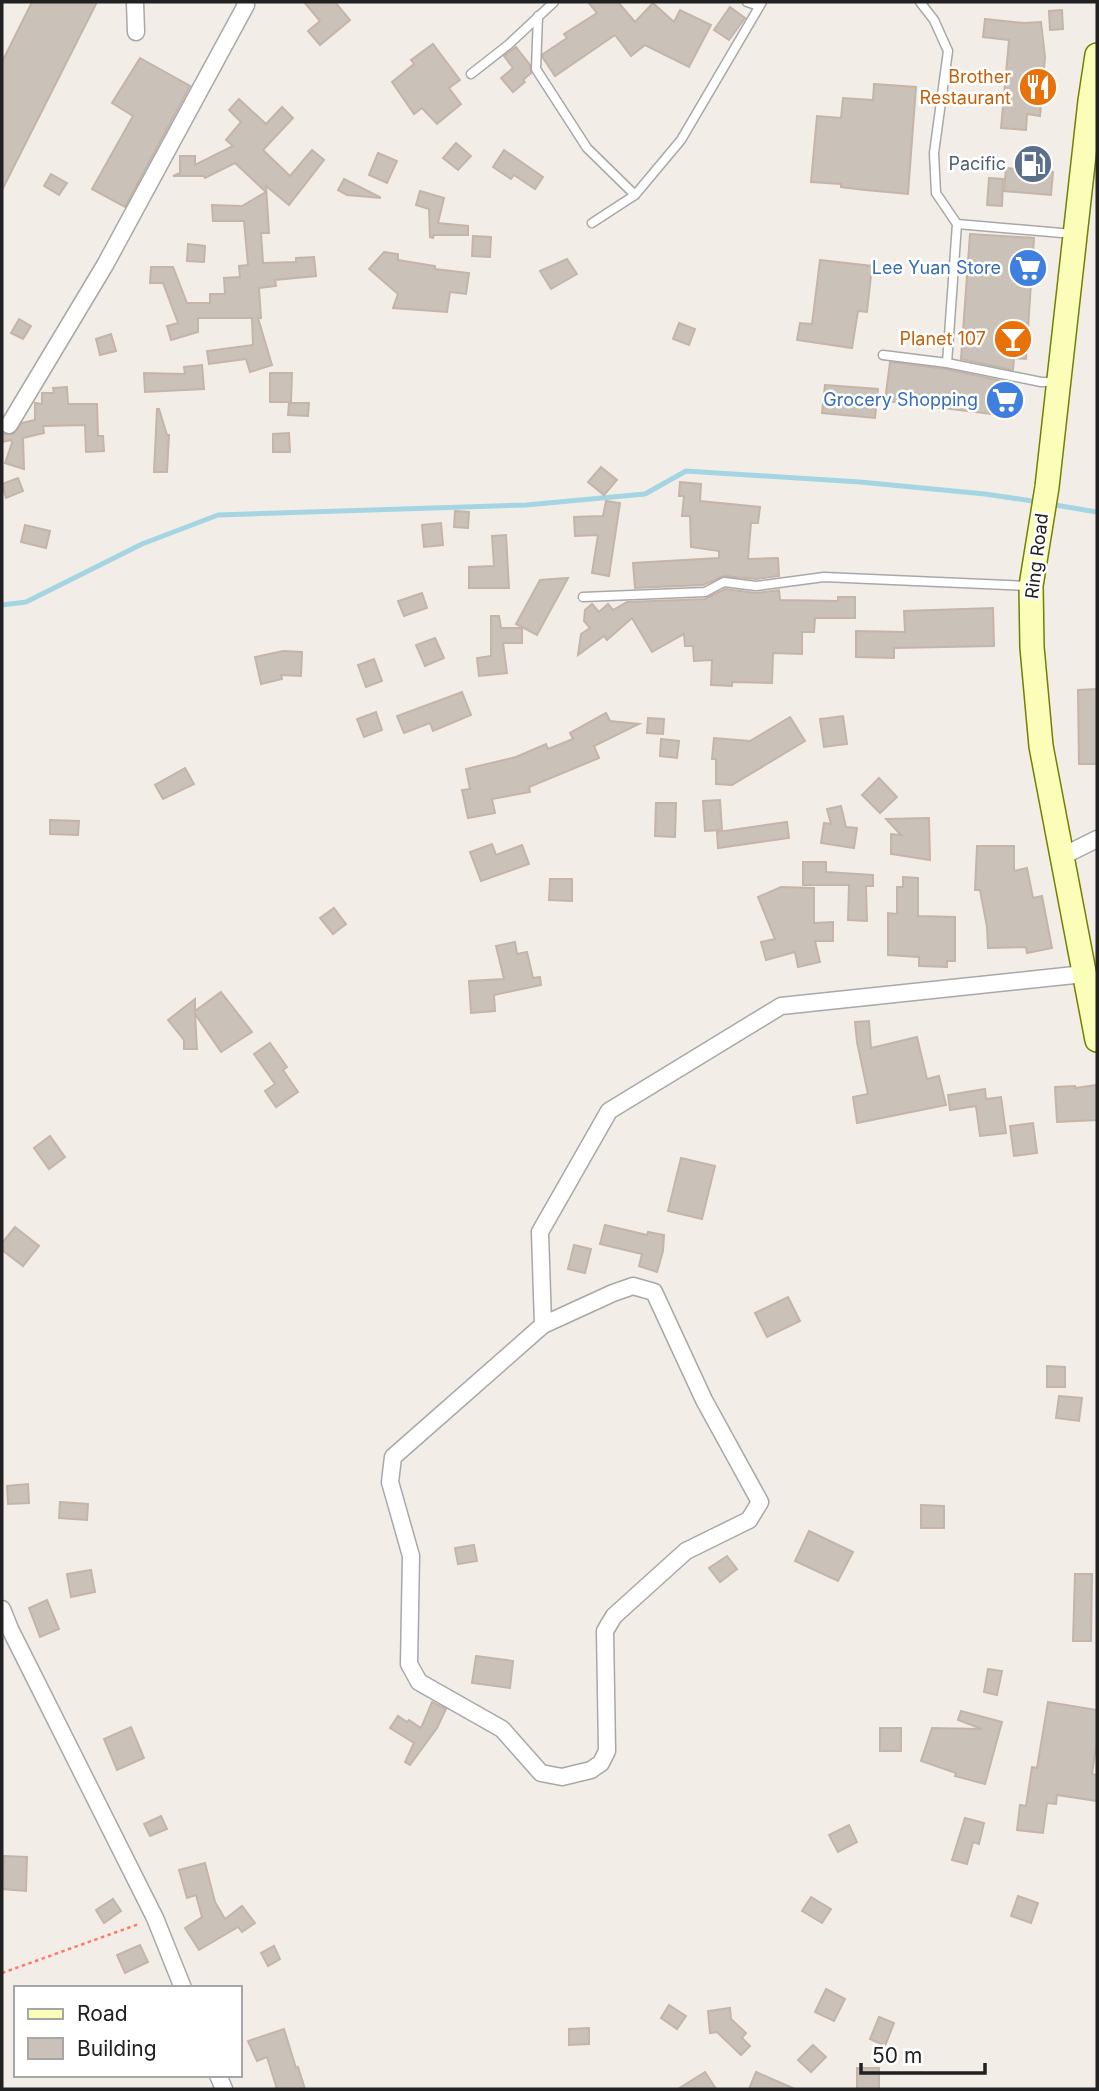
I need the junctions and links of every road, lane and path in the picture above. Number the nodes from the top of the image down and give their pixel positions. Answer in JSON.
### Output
{"nodes":[{"id":1,"x":135,"y":2,"type":"edge"},
{"id":2,"x":245,"y":2,"type":"edge"},
{"id":3,"x":554,"y":2,"type":"edge"},
{"id":4,"x":747,"y":2,"type":"edge"},
{"id":5,"x":920,"y":2,"type":"edge"},
{"id":6,"x":760,"y":4,"type":"edge"},
{"id":7,"x":538,"y":16,"type":"junction"},
{"id":8,"x":136,"y":32,"type":"dead end"},
{"id":9,"x":1097,"y":64,"type":"edge"},
{"id":10,"x":471,"y":74,"type":"dead end"},
{"id":11,"x":1088,"y":186,"type":"edge"},
{"id":12,"x":635,"y":195,"type":"junction"},
{"id":13,"x":592,"y":223,"type":"dead end"},
{"id":14,"x":957,"y":225,"type":"junction"},
{"id":15,"x":1076,"y":234,"type":"junction"},
{"id":16,"x":883,"y":355,"type":"dead end"},
{"id":17,"x":947,"y":363,"type":"junction"},
{"id":18,"x":1058,"y":382,"type":"junction"},
{"id":19,"x":9,"y":425,"type":"dead end"},
{"id":20,"x":1031,"y":586,"type":"junction"},
{"id":21,"x":583,"y":597,"type":"dead end"},
{"id":22,"x":1097,"y":839,"type":"edge"},
{"id":23,"x":1063,"y":856,"type":"junction"},
{"id":24,"x":1084,"y":974,"type":"junction"},
{"id":25,"x":1097,"y":1040,"type":"edge"},
{"id":26,"x":543,"y":1325,"type":"junction"},
{"id":27,"x":2,"y":1609,"type":"edge"},
{"id":28,"x":155,"y":1918,"type":"junction"},
{"id":29,"x":2,"y":1973,"type":"edge"},
{"id":30,"x":182,"y":1986,"type":"edge"}],
"edges":[{"from":1,"to":8,"type":"street"},
{"from":2,"to":19,"type":"street"},
{"from":3,"to":7,"type":"lane"},
{"from":4,"to":6,"type":"lane"},
{"from":5,"to":14,"type":"lane"},
{"from":6,"to":12,"type":"lane"},
{"from":7,"to":10,"type":"lane"},
{"from":7,"to":12,"type":"lane"},
{"from":9,"to":11,"type":"main road","name":"Ring Road"},
{"from":11,"to":15,"type":"main road","name":"Ring Road"},
{"from":12,"to":13,"type":"lane"},
{"from":14,"to":15,"type":"lane"},
{"from":14,"to":17,"type":"lane"},
{"from":15,"to":18,"type":"main road","name":"Ring Road"},
{"from":16,"to":17,"type":"lane"},
{"from":17,"to":18,"type":"lane"},
{"from":18,"to":20,"type":"main road","name":"Ring Road"},
{"from":20,"to":21,"type":"lane"},
{"from":20,"to":23,"type":"main road","name":"Ring Road"},
{"from":22,"to":23,"type":"street"},
{"from":23,"to":24,"type":"main road","name":"Ring Road"},
{"from":24,"to":25,"type":"main road","name":"Ring Road"},
{"from":24,"to":26,"type":"street"},
{"from":26,"to":26,"type":"street"},
{"from":27,"to":28,"type":"street"},
{"from":28,"to":29,"type":"path"},
{"from":28,"to":30,"type":"street"}]}
